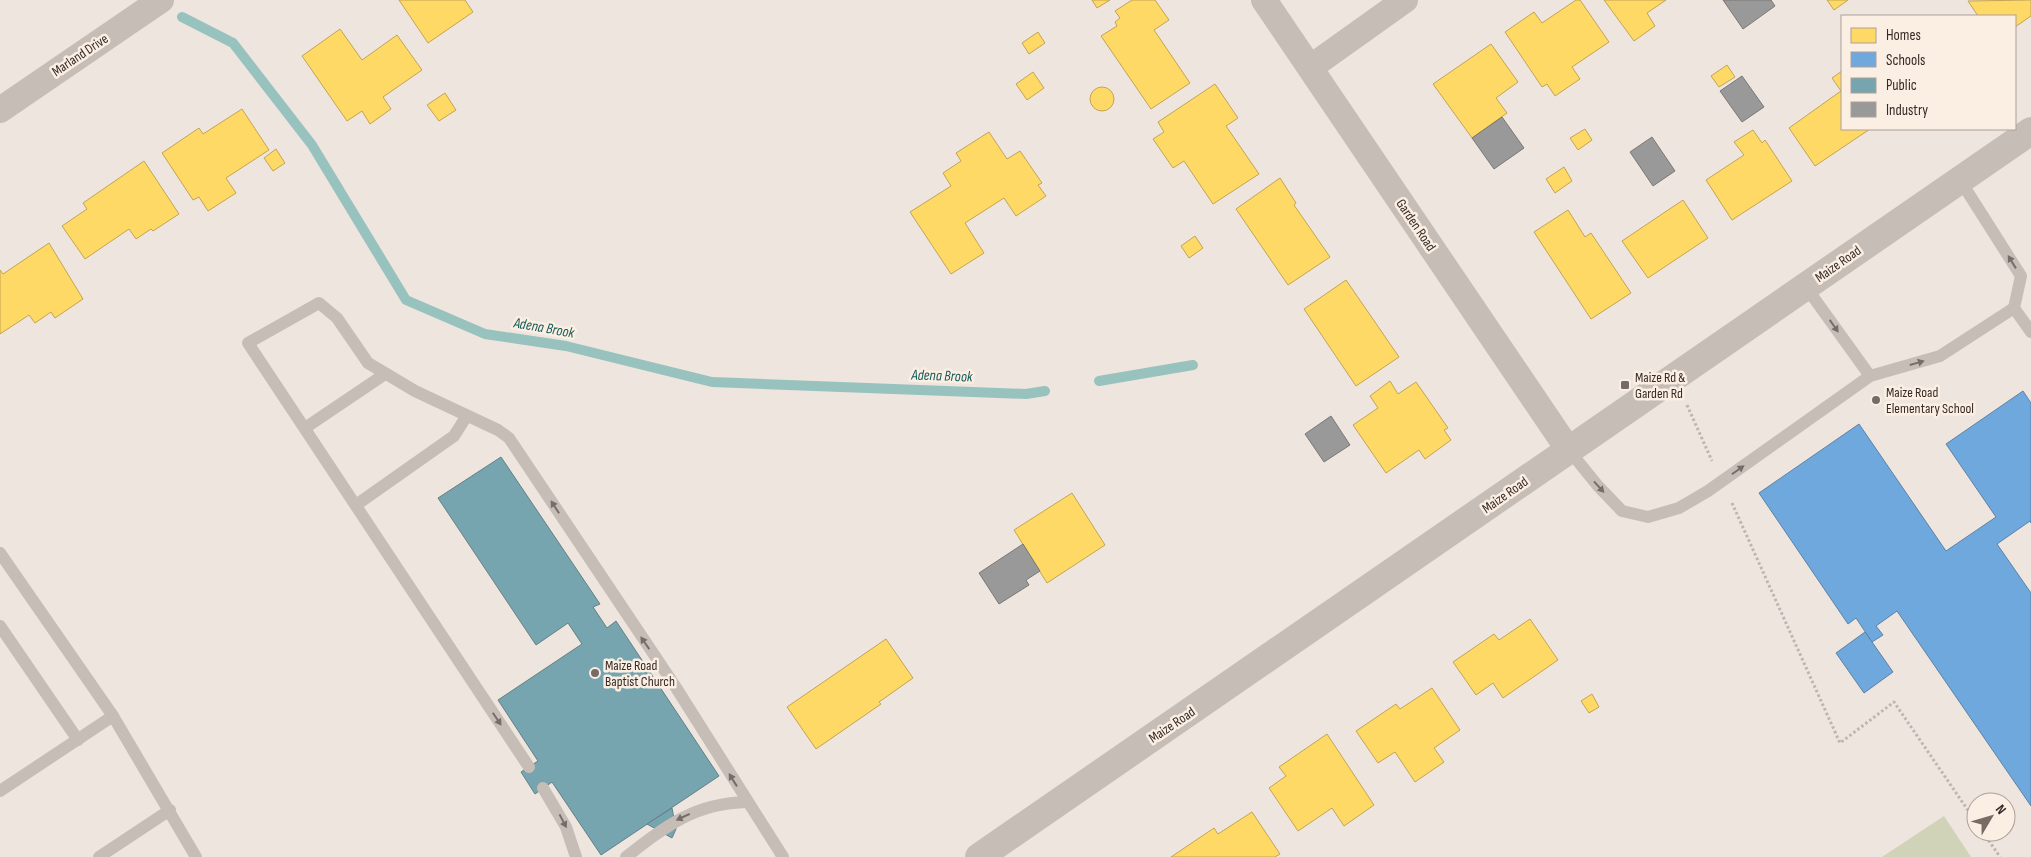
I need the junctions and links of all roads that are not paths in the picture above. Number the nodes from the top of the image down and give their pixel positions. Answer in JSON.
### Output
{"nodes":[{"id":1,"x":161,"y":0,"type":"edge"},
{"id":2,"x":1264,"y":0,"type":"edge"},
{"id":3,"x":1406,"y":0,"type":"edge"},
{"id":4,"x":1310,"y":67,"type":"junction"},
{"id":5,"x":0,"y":110,"type":"edge"},
{"id":6,"x":2031,"y":131,"type":"edge"},
{"id":7,"x":1960,"y":180,"type":"junction"},
{"id":8,"x":1806,"y":287,"type":"junction"},
{"id":9,"x":2014,"y":308,"type":"junction"},
{"id":10,"x":2031,"y":332,"type":"edge"},
{"id":11,"x":385,"y":374,"type":"junction"},
{"id":12,"x":1870,"y":376,"type":"junction"},
{"id":13,"x":466,"y":417,"type":"junction"},
{"id":14,"x":305,"y":428,"type":"junction"},
{"id":15,"x":1568,"y":449,"type":"junction"},
{"id":16,"x":356,"y":504,"type":"junction"},
{"id":17,"x":0,"y":553,"type":"edge"},
{"id":18,"x":0,"y":626,"type":"edge"},
{"id":19,"x":113,"y":716,"type":"junction"},
{"id":20,"x":78,"y":740,"type":"junction"},
{"id":21,"x":529,"y":767,"type":"dead end"},
{"id":22,"x":543,"y":788,"type":"dead end"},
{"id":23,"x":0,"y":791,"type":"edge"},
{"id":24,"x":747,"y":802,"type":"junction"},
{"id":25,"x":170,"y":810,"type":"junction"},
{"id":26,"x":776,"y":855,"type":"edge"},
{"id":27,"x":99,"y":857,"type":"edge"},
{"id":28,"x":196,"y":857,"type":"edge"},
{"id":29,"x":576,"y":857,"type":"edge"},
{"id":30,"x":626,"y":857,"type":"edge"},
{"id":31,"x":979,"y":857,"type":"edge"}],
"edges":[{"from":1,"to":5,"type":"street","name":"Marland Drive"},
{"from":2,"to":4,"type":"street","name":"Garden Road"},
{"from":3,"to":4,"type":"street"},
{"from":4,"to":15,"type":"street","name":"Garden Road"},
{"from":6,"to":7,"type":"street","name":"Maize Road"},
{"from":7,"to":8,"type":"street","name":"Maize Road"},
{"from":9,"to":7,"type":"lane","one_way":true},
{"from":8,"to":12,"type":"lane","one_way":true},
{"from":8,"to":15,"type":"street","name":"Maize Road"},
{"from":9,"to":10,"type":"lane"},
{"from":12,"to":9,"type":"lane","one_way":true},
{"from":11,"to":13,"type":"lane"},
{"from":11,"to":14,"type":"lane"},
{"from":11,"to":14,"type":"lane"},
{"from":15,"to":12,"type":"lane","one_way":true},
{"from":13,"to":16,"type":"lane"},
{"from":24,"to":13,"type":"lane","one_way":true},
{"from":14,"to":16,"type":"lane"},
{"from":15,"to":31,"type":"street","name":"Maize Road"},
{"from":16,"to":21,"type":"lane","one_way":true},
{"from":17,"to":19,"type":"lane"},
{"from":18,"to":20,"type":"lane"},
{"from":19,"to":20,"type":"lane"},
{"from":19,"to":25,"type":"lane"},
{"from":20,"to":23,"type":"lane"},
{"from":22,"to":29,"type":"lane","one_way":true},
{"from":24,"to":26,"type":"lane"},
{"from":24,"to":30,"type":"lane","one_way":true},
{"from":25,"to":27,"type":"lane"},
{"from":25,"to":28,"type":"lane"}]}
